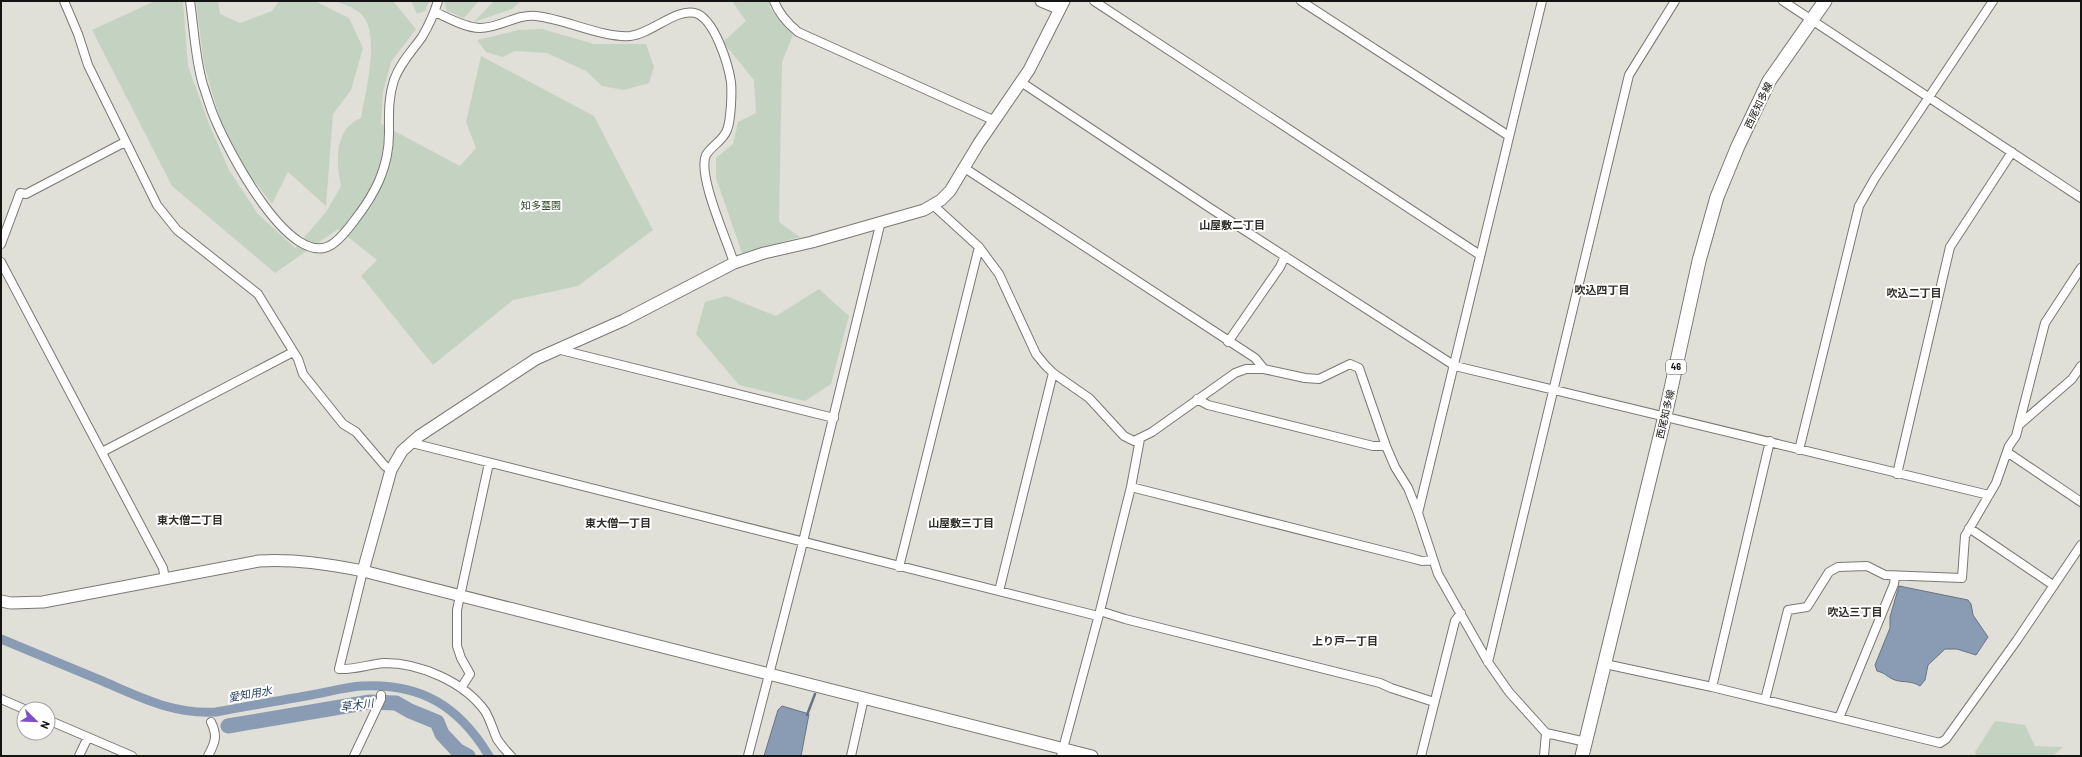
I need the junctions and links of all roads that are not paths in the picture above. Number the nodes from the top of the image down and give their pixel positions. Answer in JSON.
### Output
{"nodes":[{"id":1,"x":64,"y":1,"type":"edge"},
{"id":2,"x":190,"y":1,"type":"edge"},
{"id":3,"x":438,"y":1,"type":"edge"},
{"id":4,"x":774,"y":1,"type":"edge"},
{"id":5,"x":1041,"y":1,"type":"edge"},
{"id":6,"x":1094,"y":1,"type":"edge"},
{"id":7,"x":1301,"y":1,"type":"edge"},
{"id":8,"x":1541,"y":1,"type":"edge"},
{"id":9,"x":1675,"y":1,"type":"edge"},
{"id":10,"x":1783,"y":1,"type":"edge"},
{"id":11,"x":1825,"y":1,"type":"edge"},
{"id":12,"x":1993,"y":1,"type":"edge"},
{"id":13,"x":1062,"y":5,"type":"edge"},
{"id":14,"x":435,"y":12,"type":"junction"},
{"id":15,"x":1812,"y":21,"type":"junction"},
{"id":16,"x":1021,"y":82,"type":"junction"},
{"id":17,"x":1929,"y":98,"type":"junction"},
{"id":18,"x":993,"y":120,"type":"junction"},
{"id":19,"x":1509,"y":136,"type":"junction"},
{"id":20,"x":125,"y":142,"type":"junction"},
{"id":21,"x":2012,"y":152,"type":"junction"},
{"id":22,"x":964,"y":167,"type":"junction"},
{"id":23,"x":2081,"y":198,"type":"edge"},
{"id":24,"x":933,"y":205,"type":"junction"},
{"id":25,"x":881,"y":222,"type":"junction"},
{"id":26,"x":1,"y":244,"type":"edge"},
{"id":27,"x":980,"y":247,"type":"junction"},
{"id":28,"x":1480,"y":254,"type":"junction"},
{"id":29,"x":1285,"y":256,"type":"junction"},
{"id":30,"x":1,"y":262,"type":"edge"},
{"id":31,"x":734,"y":263,"type":"junction"},
{"id":32,"x":2081,"y":268,"type":"edge"},
{"id":33,"x":1228,"y":342,"type":"junction"},
{"id":34,"x":556,"y":349,"type":"junction"},
{"id":35,"x":293,"y":352,"type":"junction"},
{"id":36,"x":1455,"y":366,"type":"junction"},
{"id":37,"x":2081,"y":366,"type":"edge"},
{"id":38,"x":1264,"y":369,"type":"junction"},
{"id":39,"x":1053,"y":373,"type":"junction"},
{"id":40,"x":1553,"y":391,"type":"junction"},
{"id":41,"x":1197,"y":399,"type":"junction"},
{"id":42,"x":1665,"y":416,"type":"junction"},
{"id":43,"x":834,"y":418,"type":"junction"},
{"id":44,"x":2019,"y":425,"type":"junction"},
{"id":45,"x":1140,"y":439,"type":"junction"},
{"id":46,"x":1770,"y":441,"type":"junction"},
{"id":47,"x":412,"y":443,"type":"junction"},
{"id":48,"x":1386,"y":446,"type":"junction"},
{"id":49,"x":1799,"y":450,"type":"junction"},
{"id":50,"x":102,"y":452,"type":"junction"},
{"id":51,"x":2007,"y":452,"type":"junction"},
{"id":52,"x":489,"y":463,"type":"junction"},
{"id":53,"x":391,"y":470,"type":"junction"},
{"id":54,"x":1897,"y":474,"type":"junction"},
{"id":55,"x":1131,"y":488,"type":"junction"},
{"id":56,"x":1989,"y":495,"type":"junction"},
{"id":57,"x":2081,"y":502,"type":"edge"},
{"id":58,"x":1418,"y":513,"type":"junction"},
{"id":59,"x":1969,"y":528,"type":"junction"},
{"id":60,"x":802,"y":542,"type":"junction"},
{"id":61,"x":2081,"y":545,"type":"edge"},
{"id":62,"x":1433,"y":560,"type":"junction"},
{"id":63,"x":899,"y":567,"type":"junction"},
{"id":64,"x":363,"y":571,"type":"junction"},
{"id":65,"x":1895,"y":576,"type":"junction"},
{"id":66,"x":165,"y":579,"type":"junction"},
{"id":67,"x":2053,"y":585,"type":"junction"},
{"id":68,"x":999,"y":591,"type":"junction"},
{"id":69,"x":459,"y":597,"type":"junction"},
{"id":70,"x":1,"y":602,"type":"edge"},
{"id":71,"x":1461,"y":613,"type":"junction"},
{"id":72,"x":1099,"y":614,"type":"junction"},
{"id":73,"x":1488,"y":662,"type":"junction"},
{"id":74,"x":1605,"y":664,"type":"junction"},
{"id":75,"x":770,"y":675,"type":"junction"},
{"id":76,"x":1712,"y":687,"type":"junction"},
{"id":77,"x":461,"y":688,"type":"junction"},
{"id":78,"x":381,"y":695,"type":"dead end"},
{"id":79,"x":864,"y":698,"type":"junction"},
{"id":80,"x":1,"y":699,"type":"edge"},
{"id":81,"x":1765,"y":700,"type":"junction"},
{"id":82,"x":1434,"y":702,"type":"junction"},
{"id":83,"x":16,"y":706,"type":"edge"},
{"id":84,"x":1839,"y":718,"type":"junction"},
{"id":85,"x":211,"y":722,"type":"dead end"},
{"id":86,"x":56,"y":723,"type":"edge"},
{"id":87,"x":1546,"y":734,"type":"junction"},
{"id":88,"x":88,"y":737,"type":"junction"},
{"id":89,"x":1586,"y":742,"type":"junction"},
{"id":90,"x":1063,"y":753,"type":"edge"},
{"id":91,"x":79,"y":756,"type":"edge"},
{"id":92,"x":132,"y":756,"type":"edge"},
{"id":93,"x":208,"y":756,"type":"edge"},
{"id":94,"x":354,"y":756,"type":"edge"},
{"id":95,"x":511,"y":756,"type":"edge"},
{"id":96,"x":748,"y":756,"type":"edge"},
{"id":97,"x":851,"y":756,"type":"edge"},
{"id":98,"x":1092,"y":756,"type":"edge"},
{"id":99,"x":1421,"y":756,"type":"edge"},
{"id":100,"x":1544,"y":756,"type":"edge"},
{"id":101,"x":1582,"y":756,"type":"edge"}],
"edges":[{"from":1,"to":20,"type":"street"},
{"from":2,"to":14,"type":"street"},
{"from":3,"to":14,"type":"street"},
{"from":4,"to":18,"type":"street"},
{"from":5,"to":13,"type":"street"},
{"from":6,"to":28,"type":"street"},
{"from":7,"to":19,"type":"street"},
{"from":8,"to":19,"type":"street"},
{"from":9,"to":40,"type":"street"},
{"from":10,"to":15,"type":"street"},
{"from":11,"to":15,"type":"main road","name":"西尾知多線","number":"46"},
{"from":12,"to":17,"type":"street"},
{"from":13,"to":16,"type":"street"},
{"from":14,"to":31,"type":"street"},
{"from":15,"to":17,"type":"street"},
{"from":15,"to":42,"type":"main road","name":"西尾知多線","number":"46"},
{"from":16,"to":18,"type":"street"},
{"from":16,"to":29,"type":"street"},
{"from":17,"to":21,"type":"street"},
{"from":17,"to":49,"type":"street"},
{"from":18,"to":22,"type":"street"},
{"from":19,"to":28,"type":"street"},
{"from":20,"to":26,"type":"street"},
{"from":20,"to":35,"type":"street"},
{"from":21,"to":23,"type":"street"},
{"from":21,"to":54,"type":"street"},
{"from":22,"to":24,"type":"street"},
{"from":22,"to":33,"type":"street"},
{"from":24,"to":25,"type":"street"},
{"from":24,"to":27,"type":"street"},
{"from":25,"to":31,"type":"street"},
{"from":25,"to":43,"type":"street"},
{"from":27,"to":39,"type":"street"},
{"from":27,"to":63,"type":"street"},
{"from":28,"to":36,"type":"street"},
{"from":29,"to":33,"type":"street"},
{"from":29,"to":36,"type":"street"},
{"from":30,"to":50,"type":"street"},
{"from":31,"to":34,"type":"street"},
{"from":32,"to":44,"type":"street"},
{"from":33,"to":38,"type":"street"},
{"from":34,"to":43,"type":"street"},
{"from":34,"to":47,"type":"street"},
{"from":35,"to":50,"type":"street"},
{"from":35,"to":53,"type":"street"},
{"from":36,"to":40,"type":"street"},
{"from":36,"to":58,"type":"street"},
{"from":37,"to":44,"type":"street"},
{"from":38,"to":41,"type":"street"},
{"from":38,"to":48,"type":"street"},
{"from":39,"to":45,"type":"street"},
{"from":39,"to":68,"type":"street"},
{"from":40,"to":42,"type":"street"},
{"from":40,"to":73,"type":"street"},
{"from":41,"to":45,"type":"street"},
{"from":41,"to":48,"type":"street"},
{"from":42,"to":46,"type":"street"},
{"from":42,"to":74,"type":"main road","name":"西尾知多線","number":"46"},
{"from":43,"to":60,"type":"street"},
{"from":44,"to":51,"type":"street"},
{"from":45,"to":55,"type":"street"},
{"from":46,"to":49,"type":"street"},
{"from":46,"to":76,"type":"street"},
{"from":47,"to":52,"type":"street"},
{"from":47,"to":53,"type":"street"},
{"from":48,"to":58,"type":"street"},
{"from":49,"to":54,"type":"street"},
{"from":50,"to":66,"type":"street"},
{"from":51,"to":56,"type":"street"},
{"from":51,"to":57,"type":"street"},
{"from":52,"to":60,"type":"street"},
{"from":52,"to":69,"type":"street"},
{"from":53,"to":64,"type":"street"},
{"from":54,"to":56,"type":"street"},
{"from":55,"to":62,"type":"street"},
{"from":55,"to":72,"type":"street"},
{"from":56,"to":59,"type":"street"},
{"from":58,"to":62,"type":"street"},
{"from":59,"to":65,"type":"street"},
{"from":59,"to":67,"type":"street"},
{"from":60,"to":63,"type":"street"},
{"from":60,"to":75,"type":"street"},
{"from":61,"to":67,"type":"street"},
{"from":62,"to":71,"type":"street"},
{"from":63,"to":68,"type":"street"},
{"from":64,"to":66,"type":"street"},
{"from":64,"to":69,"type":"street"},
{"from":64,"to":77,"type":"street"},
{"from":65,"to":81,"type":"street"},
{"from":65,"to":84,"type":"street"},
{"from":66,"to":70,"type":"street"},
{"from":67,"to":84,"type":"street"},
{"from":68,"to":72,"type":"street"},
{"from":69,"to":75,"type":"street"},
{"from":69,"to":77,"type":"street"},
{"from":71,"to":73,"type":"street"},
{"from":71,"to":82,"type":"street"},
{"from":72,"to":82,"type":"street"},
{"from":72,"to":90,"type":"street"},
{"from":73,"to":87,"type":"street"},
{"from":74,"to":76,"type":"street"},
{"from":74,"to":89,"type":"main road","name":"西尾知多線","number":"46"},
{"from":75,"to":79,"type":"street"},
{"from":75,"to":96,"type":"street"},
{"from":76,"to":81,"type":"street"},
{"from":77,"to":95,"type":"street"},
{"from":78,"to":94,"type":"street"},
{"from":79,"to":90,"type":"street"},
{"from":79,"to":97,"type":"street"},
{"from":80,"to":83,"type":"street"},
{"from":81,"to":84,"type":"street"},
{"from":82,"to":99,"type":"street"},
{"from":85,"to":93,"type":"street"},
{"from":86,"to":88,"type":"street"},
{"from":87,"to":89,"type":"street"},
{"from":87,"to":100,"type":"street"},
{"from":88,"to":91,"type":"street"},
{"from":88,"to":92,"type":"street"},
{"from":89,"to":101,"type":"main road","name":"西尾知多線","number":"46"},
{"from":90,"to":98,"type":"street"}]}
